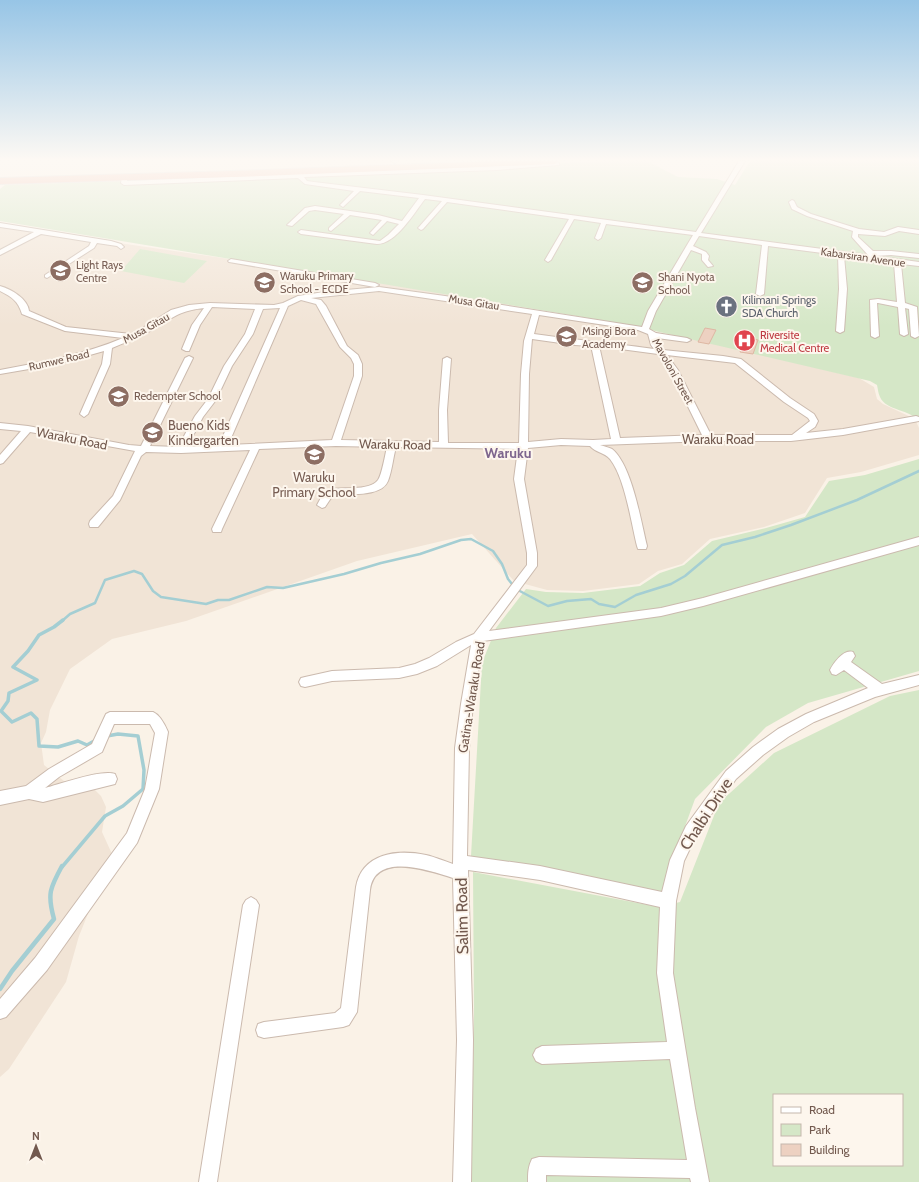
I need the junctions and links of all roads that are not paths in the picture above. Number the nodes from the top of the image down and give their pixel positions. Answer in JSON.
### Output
{"nodes":[{"id":1,"x":299,"y":216,"type":"edge"},
{"id":2,"x":345,"y":216,"type":"edge"},
{"id":3,"x":368,"y":216,"type":"edge"},
{"id":4,"x":408,"y":216,"type":"edge"},
{"id":5,"x":432,"y":216,"type":"edge"},
{"id":6,"x":558,"y":216,"type":"edge"},
{"id":7,"x":707,"y":216,"type":"edge"},
{"id":8,"x":813,"y":216,"type":"edge"},
{"id":9,"x":572,"y":218,"type":"junction"},
{"id":10,"x":386,"y":219,"type":"junction"},
{"id":11,"x":402,"y":223,"type":"junction"},
{"id":12,"x":603,"y":224,"type":"junction"},
{"id":13,"x":0,"y":225,"type":"edge"},
{"id":14,"x":290,"y":225,"type":"dead end"},
{"id":15,"x":421,"y":228,"type":"dead end"},
{"id":16,"x":615,"y":228,"type":"dead end"},
{"id":17,"x":331,"y":229,"type":"dead end"},
{"id":18,"x":858,"y":231,"type":"junction"},
{"id":19,"x":39,"y":232,"type":"junction"},
{"id":20,"x":301,"y":232,"type":"dead end"},
{"id":21,"x":919,"y":232,"type":"edge"},
{"id":22,"x":373,"y":233,"type":"dead end"},
{"id":23,"x":696,"y":234,"type":"junction"},
{"id":24,"x":598,"y":238,"type":"dead end"},
{"id":25,"x":95,"y":240,"type":"junction"},
{"id":26,"x":768,"y":244,"type":"junction"},
{"id":27,"x":121,"y":247,"type":"dead end"},
{"id":28,"x":689,"y":247,"type":"junction"},
{"id":29,"x":0,"y":253,"type":"edge"},
{"id":30,"x":841,"y":254,"type":"junction"},
{"id":31,"x":871,"y":256,"type":"junction"},
{"id":32,"x":919,"y":256,"type":"edge"},
{"id":33,"x":548,"y":260,"type":"dead end"},
{"id":34,"x":231,"y":261,"type":"dead end"},
{"id":35,"x":897,"y":261,"type":"junction"},
{"id":36,"x":919,"y":264,"type":"edge"},
{"id":37,"x":710,"y":266,"type":"dead end"},
{"id":38,"x":769,"y":269,"type":"dead end"},
{"id":39,"x":47,"y":276,"type":"dead end"},
{"id":40,"x":0,"y":288,"type":"edge"},
{"id":41,"x":393,"y":290,"type":"junction"},
{"id":42,"x":760,"y":294,"type":"dead end"},
{"id":43,"x":301,"y":298,"type":"junction"},
{"id":44,"x":902,"y":304,"type":"junction"},
{"id":45,"x":210,"y":305,"type":"junction"},
{"id":46,"x":285,"y":305,"type":"junction"},
{"id":47,"x":260,"y":306,"type":"junction"},
{"id":48,"x":536,"y":312,"type":"junction"},
{"id":49,"x":916,"y":321,"type":"edge"},
{"id":50,"x":644,"y":330,"type":"junction"},
{"id":51,"x":840,"y":331,"type":"dead end"},
{"id":52,"x":904,"y":334,"type":"dead end"},
{"id":53,"x":653,"y":335,"type":"junction"},
{"id":54,"x":130,"y":336,"type":"junction"},
{"id":55,"x":529,"y":336,"type":"junction"},
{"id":56,"x":618,"y":336,"type":"junction"},
{"id":57,"x":875,"y":336,"type":"dead end"},
{"id":58,"x":915,"y":336,"type":"dead end"},
{"id":59,"x":687,"y":340,"type":"dead end"},
{"id":60,"x":118,"y":343,"type":"joint"},
{"id":61,"x":593,"y":344,"type":"junction"},
{"id":62,"x":108,"y":347,"type":"junction"},
{"id":63,"x":186,"y":349,"type":"dead end"},
{"id":64,"x":660,"y":352,"type":"junction"},
{"id":65,"x":189,"y":358,"type":"dead end"},
{"id":66,"x":447,"y":359,"type":"dead end"},
{"id":67,"x":0,"y":372,"type":"edge"},
{"id":68,"x":84,"y":414,"type":"dead end"},
{"id":69,"x":916,"y":419,"type":"dead end"},
{"id":70,"x":0,"y":426,"type":"edge"},
{"id":71,"x":28,"y":429,"type":"junction"},
{"id":72,"x":708,"y":438,"type":"junction"},
{"id":73,"x":791,"y":438,"type":"junction"},
{"id":74,"x":616,"y":441,"type":"junction"},
{"id":75,"x":336,"y":443,"type":"junction"},
{"id":76,"x":593,"y":443,"type":"junction"},
{"id":77,"x":392,"y":444,"type":"junction"},
{"id":78,"x":444,"y":445,"type":"junction"},
{"id":79,"x":523,"y":445,"type":"junction"},
{"id":80,"x":256,"y":446,"type":"junction"},
{"id":81,"x":222,"y":448,"type":"junction"},
{"id":82,"x":144,"y":449,"type":"junction"},
{"id":83,"x":180,"y":450,"type":"junction"},
{"id":84,"x":0,"y":460,"type":"edge"},
{"id":85,"x":322,"y":505,"type":"dead end"},
{"id":86,"x":94,"y":524,"type":"dead end"},
{"id":87,"x":217,"y":529,"type":"dead end"},
{"id":88,"x":919,"y":541,"type":"edge"},
{"id":89,"x":642,"y":546,"type":"dead end"},
{"id":90,"x":478,"y":637,"type":"junction"},
{"id":91,"x":842,"y":663,"type":"dead end"},
{"id":92,"x":919,"y":680,"type":"edge"},
{"id":93,"x":304,"y":682,"type":"dead end"},
{"id":94,"x":880,"y":690,"type":"junction"},
{"id":95,"x":110,"y":779,"type":"dead end"},
{"id":96,"x":29,"y":792,"type":"junction"},
{"id":97,"x":0,"y":798,"type":"edge"},
{"id":98,"x":461,"y":868,"type":"junction"},
{"id":99,"x":668,"y":901,"type":"junction"},
{"id":100,"x":251,"y":905,"type":"dead end"},
{"id":101,"x":0,"y":1011,"type":"edge"},
{"id":102,"x":264,"y":1030,"type":"dead end"},
{"id":103,"x":677,"y":1050,"type":"junction"},
{"id":104,"x":542,"y":1055,"type":"dead end"},
{"id":105,"x":699,"y":1175,"type":"edge"},
{"id":106,"x":208,"y":1182,"type":"edge"},
{"id":107,"x":462,"y":1182,"type":"edge"},
{"id":108,"x":537,"y":1182,"type":"edge"}],
"edges":[{"from":1,"to":14,"type":"street"},
{"from":2,"to":17,"type":"street"},
{"from":3,"to":10,"type":"street"},
{"from":4,"to":11,"type":"street"},
{"from":5,"to":15,"type":"street"},
{"from":6,"to":9,"type":"street","name":"Kabarsiran Avenue"},
{"from":7,"to":23,"type":"street"},
{"from":8,"to":18,"type":"street"},
{"from":9,"to":12,"type":"street","name":"Kabarsiran Avenue"},
{"from":9,"to":33,"type":"street"},
{"from":10,"to":11,"type":"street"},
{"from":10,"to":22,"type":"street"},
{"from":11,"to":20,"type":"street"},
{"from":12,"to":16,"type":"street"},
{"from":12,"to":23,"type":"street","name":"Kabarsiran Avenue"},
{"from":12,"to":24,"type":"street"},
{"from":13,"to":19,"type":"street"},
{"from":18,"to":21,"type":"street"},
{"from":18,"to":31,"type":"street"},
{"from":19,"to":25,"type":"street"},
{"from":19,"to":29,"type":"street"},
{"from":23,"to":26,"type":"street","name":"Kabarsiran Avenue"},
{"from":23,"to":28,"type":"street"},
{"from":25,"to":27,"type":"street"},
{"from":25,"to":39,"type":"street"},
{"from":26,"to":30,"type":"street","name":"Kabarsiran Avenue"},
{"from":26,"to":38,"type":"street"},
{"from":26,"to":42,"type":"street"},
{"from":28,"to":37,"type":"street"},
{"from":28,"to":50,"type":"street"},
{"from":30,"to":31,"type":"street","name":"Kabarsiran Avenue"},
{"from":30,"to":51,"type":"street"},
{"from":31,"to":32,"type":"street"},
{"from":31,"to":35,"type":"street","name":"Kabarsiran Avenue"},
{"from":34,"to":41,"type":"street"},
{"from":35,"to":36,"type":"street","name":"Kabarsiran Avenue"},
{"from":35,"to":44,"type":"street"},
{"from":40,"to":54,"type":"street"},
{"from":41,"to":43,"type":"street","name":"Musa Gitau"},
{"from":41,"to":48,"type":"street","name":"Musa Gitau"},
{"from":43,"to":46,"type":"street","name":"Musa Gitau"},
{"from":43,"to":75,"type":"street"},
{"from":44,"to":49,"type":"street"},
{"from":44,"to":52,"type":"street"},
{"from":44,"to":57,"type":"street"},
{"from":45,"to":47,"type":"street","name":"Musa Gitau"},
{"from":45,"to":54,"type":"street","name":"Musa Gitau"},
{"from":45,"to":63,"type":"street"},
{"from":46,"to":47,"type":"street","name":"Musa Gitau"},
{"from":46,"to":81,"type":"street"},
{"from":47,"to":83,"type":"street"},
{"from":48,"to":55,"type":"street","name":"Gatina-Waraku Road"},
{"from":48,"to":56,"type":"street","name":"Musa Gitau"},
{"from":49,"to":58,"type":"street"},
{"from":50,"to":53,"type":"street","name":"Mavoloni Street"},
{"from":50,"to":56,"type":"street","name":"Musa Gitau"},
{"from":53,"to":59,"type":"street"},
{"from":53,"to":64,"type":"street","name":"Mavoloni Street"},
{"from":54,"to":60,"type":"street","name":"Musa Gitau"},
{"from":55,"to":61,"type":"street"},
{"from":55,"to":79,"type":"street","name":"Gatina-Waraku Road"},
{"from":56,"to":61,"type":"street"},
{"from":56,"to":64,"type":"street"},
{"from":60,"to":62,"type":"street","name":"Rumwe Road"},
{"from":61,"to":74,"type":"street"},
{"from":62,"to":67,"type":"street","name":"Rumwe Road"},
{"from":62,"to":68,"type":"street"},
{"from":64,"to":72,"type":"street","name":"Mavoloni Street"},
{"from":64,"to":73,"type":"street"},
{"from":65,"to":82,"type":"street"},
{"from":66,"to":78,"type":"street"},
{"from":69,"to":73,"type":"street","name":"Waraku Road"},
{"from":70,"to":71,"type":"street","name":"Waraku Road"},
{"from":71,"to":82,"type":"street","name":"Waraku Road"},
{"from":71,"to":84,"type":"street"},
{"from":72,"to":73,"type":"street","name":"Waraku Road"},
{"from":72,"to":74,"type":"street","name":"Waraku Road"},
{"from":74,"to":76,"type":"street","name":"Waraku Road"},
{"from":75,"to":77,"type":"street","name":"Waraku Road"},
{"from":75,"to":80,"type":"street","name":"Waraku Road"},
{"from":76,"to":79,"type":"street","name":"Waraku Road"},
{"from":76,"to":89,"type":"street"},
{"from":77,"to":78,"type":"street","name":"Waraku Road"},
{"from":77,"to":85,"type":"street"},
{"from":78,"to":79,"type":"street","name":"Waraku Road"},
{"from":79,"to":90,"type":"street","name":"Gatina-Waraku Road"},
{"from":80,"to":81,"type":"street","name":"Waraku Road"},
{"from":80,"to":87,"type":"street"},
{"from":81,"to":83,"type":"street","name":"Waraku Road"},
{"from":82,"to":83,"type":"street","name":"Waraku Road"},
{"from":82,"to":86,"type":"street"},
{"from":88,"to":90,"type":"street"},
{"from":90,"to":93,"type":"street"},
{"from":90,"to":98,"type":"street","name":"Gatina-Waraku Road"},
{"from":91,"to":94,"type":"street"},
{"from":92,"to":94,"type":"street","name":"Chalbi Drive"},
{"from":94,"to":99,"type":"street","name":"Chalbi Drive"},
{"from":95,"to":96,"type":"street"},
{"from":96,"to":97,"type":"street"},
{"from":96,"to":101,"type":"street"},
{"from":98,"to":99,"type":"street","name":"Salim Road"},
{"from":98,"to":102,"type":"street"},
{"from":98,"to":107,"type":"street","name":"Salim Road"},
{"from":99,"to":103,"type":"street","name":"Chalbi Drive"},
{"from":100,"to":106,"type":"street"},
{"from":103,"to":104,"type":"street"},
{"from":103,"to":105,"type":"street","name":"Chalbi Drive"},
{"from":105,"to":108,"type":"street"}]}
